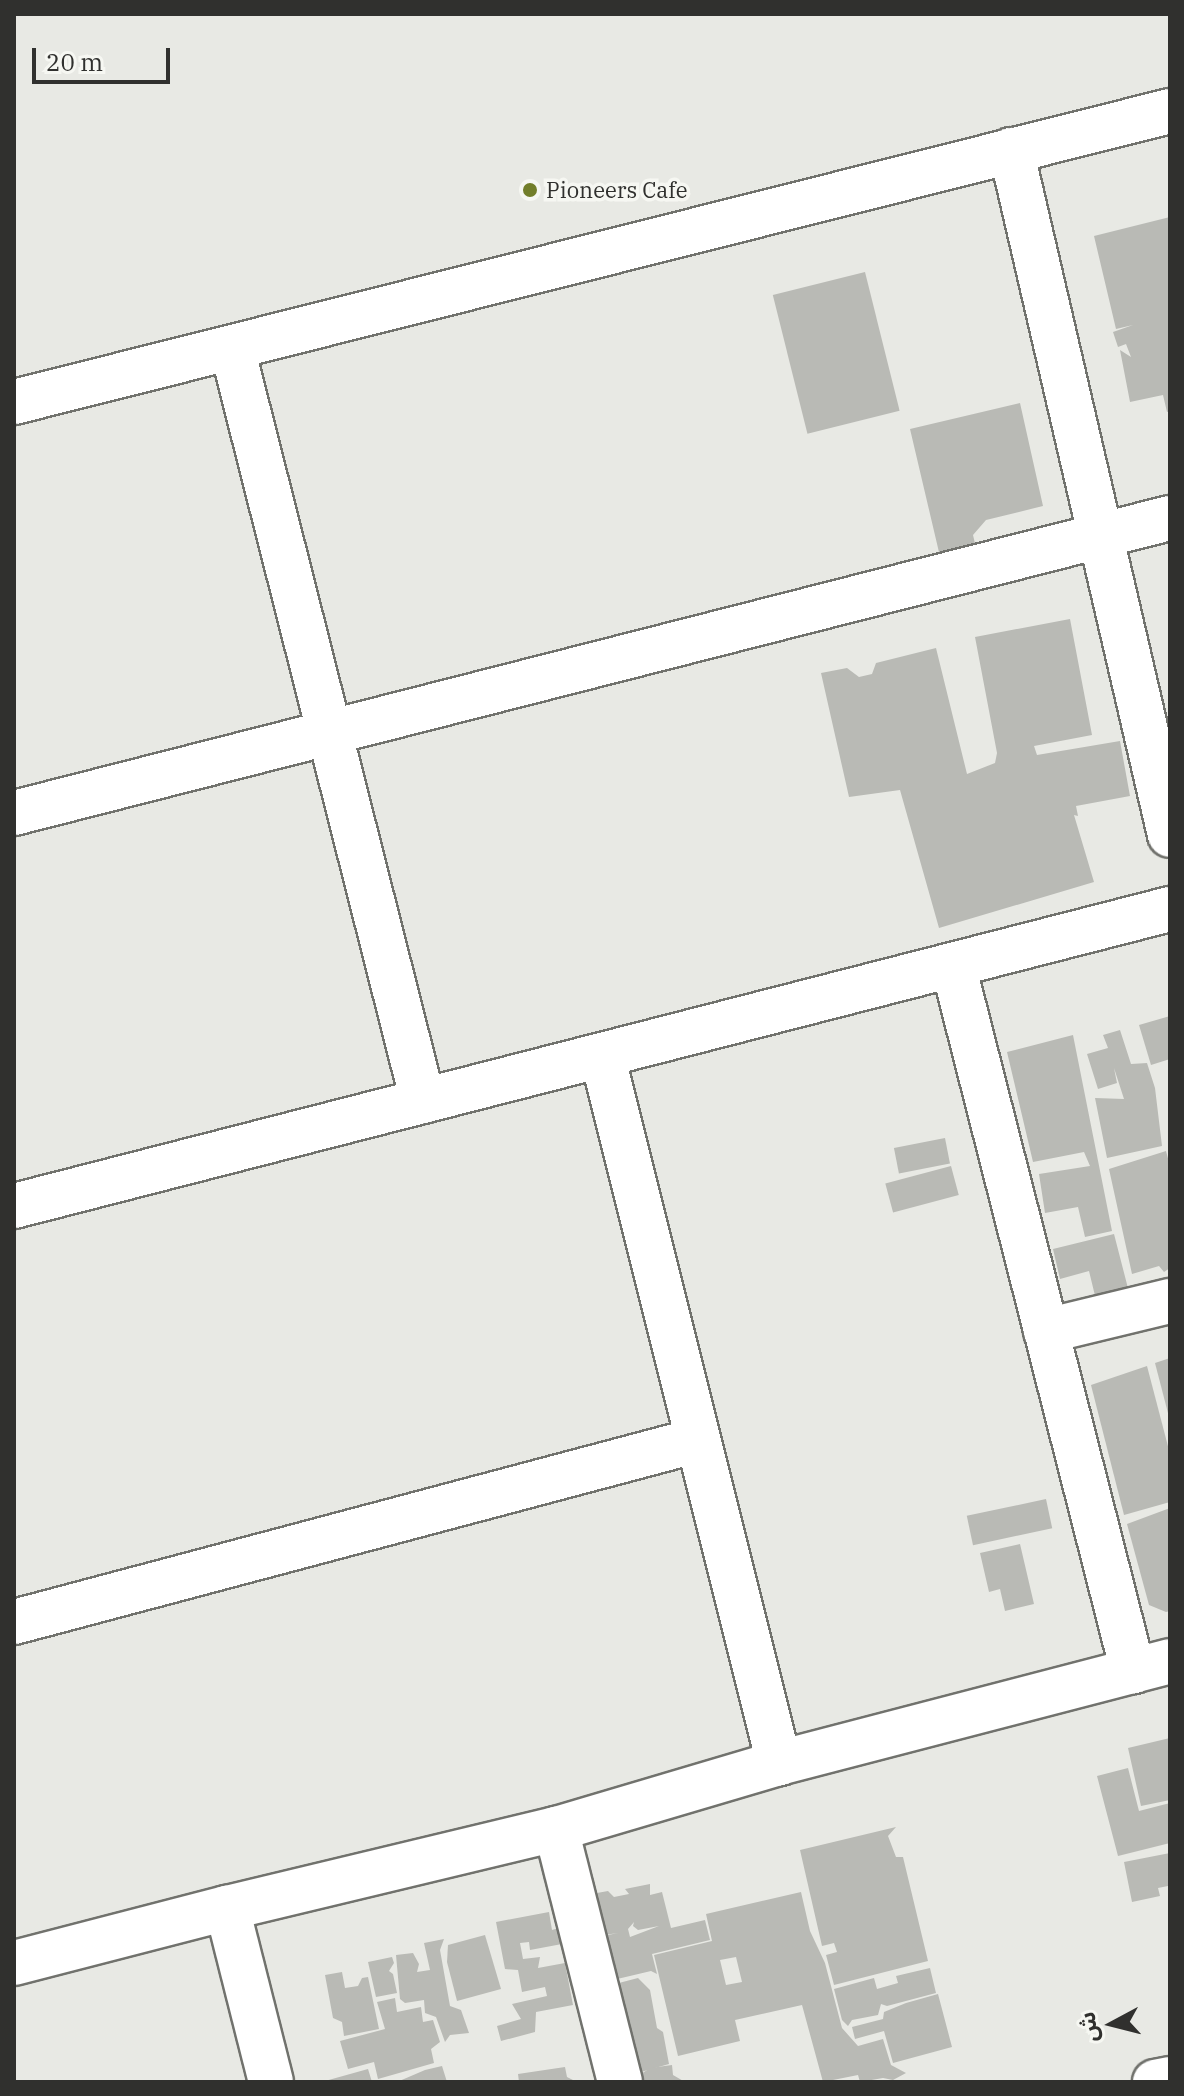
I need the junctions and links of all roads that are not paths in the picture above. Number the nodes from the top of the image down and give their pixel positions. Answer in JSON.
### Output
{"nodes":[{"id":1,"x":1170,"y":111,"type":"edge"},
{"id":2,"x":1011,"y":150,"type":"junction"},
{"id":3,"x":232,"y":348,"type":"junction"},
{"id":4,"x":14,"y":402,"type":"edge"},
{"id":5,"x":1170,"y":518,"type":"edge"},
{"id":6,"x":1101,"y":536,"type":"junction"},
{"id":7,"x":330,"y":734,"type":"junction"},
{"id":8,"x":14,"y":813,"type":"edge"},
{"id":9,"x":1170,"y":835,"type":"edge"},
{"id":10,"x":1170,"y":909,"type":"edge"},
{"id":11,"x":953,"y":965,"type":"junction"},
{"id":12,"x":602,"y":1055,"type":"junction"},
{"id":13,"x":423,"y":1101,"type":"junction"},
{"id":14,"x":14,"y":1206,"type":"edge"},
{"id":15,"x":1170,"y":1301,"type":"edge"},
{"id":16,"x":1046,"y":1331,"type":"junction"},
{"id":17,"x":698,"y":1440,"type":"junction"},
{"id":18,"x":14,"y":1622,"type":"edge"},
{"id":19,"x":1151,"y":1666,"type":"edge"},
{"id":20,"x":779,"y":1763,"type":"junction"},
{"id":21,"x":556,"y":1829,"type":"junction"},
{"id":22,"x":227,"y":1908,"type":"junction"},
{"id":23,"x":14,"y":1963,"type":"edge"},
{"id":24,"x":1170,"y":2079,"type":"edge"},
{"id":25,"x":271,"y":2082,"type":"edge"},
{"id":26,"x":620,"y":2082,"type":"edge"},
{"id":27,"x":1155,"y":2082,"type":"edge"}],
"edges":[{"from":1,"to":2,"type":"street"},
{"from":2,"to":3,"type":"street"},
{"from":2,"to":6,"type":"street"},
{"from":3,"to":4,"type":"street"},
{"from":3,"to":7,"type":"street"},
{"from":5,"to":6,"type":"street"},
{"from":6,"to":7,"type":"street"},
{"from":6,"to":9,"type":"street"},
{"from":7,"to":8,"type":"street"},
{"from":7,"to":13,"type":"street"},
{"from":10,"to":11,"type":"street"},
{"from":11,"to":12,"type":"street"},
{"from":11,"to":16,"type":"street"},
{"from":12,"to":13,"type":"street"},
{"from":12,"to":17,"type":"street"},
{"from":13,"to":14,"type":"street"},
{"from":15,"to":16,"type":"street"},
{"from":16,"to":19,"type":"street"},
{"from":17,"to":18,"type":"street"},
{"from":17,"to":20,"type":"street"},
{"from":19,"to":20,"type":"street"},
{"from":20,"to":21,"type":"street"},
{"from":21,"to":22,"type":"street"},
{"from":21,"to":26,"type":"street"},
{"from":22,"to":23,"type":"street"},
{"from":22,"to":25,"type":"street"},
{"from":24,"to":27,"type":"street"}]}
